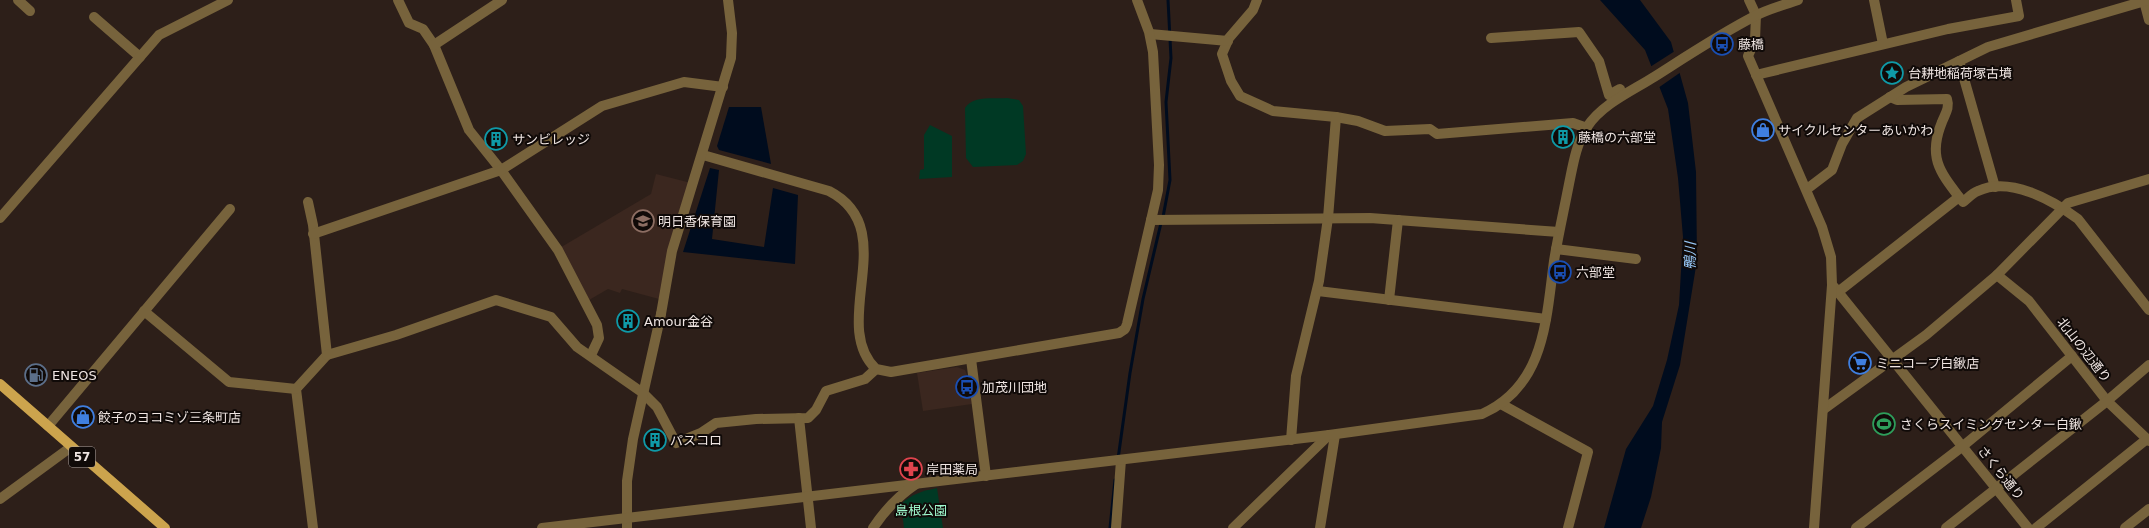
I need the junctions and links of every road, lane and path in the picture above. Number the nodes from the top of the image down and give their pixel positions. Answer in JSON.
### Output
{"nodes":[{"id":1,"x":18,"y":0,"type":"edge"},
{"id":2,"x":228,"y":0,"type":"edge"},
{"id":3,"x":398,"y":0,"type":"edge"},
{"id":4,"x":502,"y":0,"type":"edge"},
{"id":5,"x":728,"y":0,"type":"edge"},
{"id":6,"x":1137,"y":0,"type":"edge"},
{"id":7,"x":1257,"y":0,"type":"edge"},
{"id":8,"x":1749,"y":0,"type":"edge"},
{"id":9,"x":1798,"y":0,"type":"edge"},
{"id":10,"x":1874,"y":0,"type":"edge"},
{"id":11,"x":2016,"y":0,"type":"edge"},
{"id":12,"x":2146,"y":1,"type":"edge"},
{"id":13,"x":2120,"y":4,"type":"edge"},
{"id":14,"x":30,"y":10,"type":"dead end"},
{"id":15,"x":1756,"y":15,"type":"junction"},
{"id":16,"x":94,"y":17,"type":"dead end"},
{"id":17,"x":2149,"y":20,"type":"edge"},
{"id":18,"x":1150,"y":34,"type":"junction"},
{"id":19,"x":1491,"y":38,"type":"dead end"},
{"id":20,"x":1228,"y":41,"type":"junction"},
{"id":21,"x":1884,"y":44,"type":"junction"},
{"id":22,"x":434,"y":45,"type":"junction"},
{"id":23,"x":140,"y":57,"type":"junction"},
{"id":24,"x":1959,"y":61,"type":"junction"},
{"id":25,"x":1756,"y":75,"type":"junction"},
{"id":26,"x":722,"y":87,"type":"junction"},
{"id":27,"x":1625,"y":91,"type":"junction"},
{"id":28,"x":1890,"y":97,"type":"junction"},
{"id":29,"x":1336,"y":117,"type":"junction"},
{"id":30,"x":1587,"y":128,"type":"junction"},
{"id":31,"x":703,"y":155,"type":"junction"},
{"id":32,"x":501,"y":170,"type":"junction"},
{"id":33,"x":2149,"y":179,"type":"edge"},
{"id":34,"x":1995,"y":187,"type":"junction"},
{"id":35,"x":1806,"y":190,"type":"junction"},
{"id":36,"x":1959,"y":197,"type":"junction"},
{"id":37,"x":308,"y":202,"type":"dead end"},
{"id":38,"x":2062,"y":208,"type":"junction"},
{"id":39,"x":230,"y":209,"type":"dead end"},
{"id":40,"x":0,"y":218,"type":"edge"},
{"id":41,"x":1328,"y":218,"type":"junction"},
{"id":42,"x":1151,"y":220,"type":"junction"},
{"id":43,"x":1398,"y":220,"type":"junction"},
{"id":44,"x":1559,"y":232,"type":"junction"},
{"id":45,"x":313,"y":234,"type":"junction"},
{"id":46,"x":1556,"y":249,"type":"junction"},
{"id":47,"x":1636,"y":259,"type":"dead end"},
{"id":48,"x":1997,"y":275,"type":"junction"},
{"id":49,"x":1835,"y":288,"type":"junction"},
{"id":50,"x":1318,"y":291,"type":"junction"},
{"id":51,"x":1389,"y":300,"type":"junction"},
{"id":52,"x":2149,"y":310,"type":"edge"},
{"id":53,"x":144,"y":311,"type":"junction"},
{"id":54,"x":1546,"y":319,"type":"junction"},
{"id":55,"x":591,"y":354,"type":"junction"},
{"id":56,"x":327,"y":355,"type":"junction"},
{"id":57,"x":2072,"y":356,"type":"junction"},
{"id":58,"x":971,"y":359,"type":"junction"},
{"id":59,"x":1894,"y":360,"type":"junction"},
{"id":60,"x":2149,"y":365,"type":"edge"},
{"id":61,"x":876,"y":370,"type":"junction"},
{"id":62,"x":0,"y":384,"type":"edge"},
{"id":63,"x":296,"y":389,"type":"junction"},
{"id":64,"x":643,"y":393,"type":"junction"},
{"id":65,"x":2107,"y":401,"type":"junction"},
{"id":66,"x":1501,"y":404,"type":"junction"},
{"id":67,"x":1824,"y":408,"type":"junction"},
{"id":68,"x":799,"y":418,"type":"junction"},
{"id":69,"x":48,"y":426,"type":"junction"},
{"id":70,"x":1332,"y":435,"type":"junction"},
{"id":71,"x":1290,"y":440,"type":"junction"},
{"id":72,"x":2148,"y":440,"type":"edge"},
{"id":73,"x":1963,"y":446,"type":"junction"},
{"id":74,"x":71,"y":447,"type":"junction"},
{"id":75,"x":1121,"y":460,"type":"junction"},
{"id":76,"x":986,"y":476,"type":"junction"},
{"id":77,"x":918,"y":483,"type":"junction"},
{"id":78,"x":1996,"y":488,"type":"junction"},
{"id":79,"x":808,"y":496,"type":"junction"},
{"id":80,"x":0,"y":499,"type":"edge"},
{"id":81,"x":2149,"y":509,"type":"edge"},
{"id":82,"x":626,"y":517,"type":"junction"},
{"id":83,"x":164,"y":528,"type":"edge"},
{"id":84,"x":313,"y":528,"type":"edge"},
{"id":85,"x":542,"y":528,"type":"edge"},
{"id":86,"x":627,"y":528,"type":"edge"},
{"id":87,"x":811,"y":528,"type":"edge"},
{"id":88,"x":873,"y":528,"type":"edge"},
{"id":89,"x":1116,"y":528,"type":"edge"},
{"id":90,"x":1233,"y":528,"type":"edge"},
{"id":91,"x":1320,"y":528,"type":"edge"},
{"id":92,"x":1568,"y":528,"type":"edge"},
{"id":93,"x":1814,"y":528,"type":"edge"},
{"id":94,"x":1856,"y":528,"type":"edge"},
{"id":95,"x":1946,"y":528,"type":"edge"},
{"id":96,"x":2028,"y":528,"type":"edge"},
{"id":97,"x":2036,"y":528,"type":"edge"},
{"id":98,"x":2125,"y":528,"type":"edge"}],
"edges":[{"from":1,"to":14,"type":"street"},
{"from":2,"to":23,"type":"street"},
{"from":3,"to":22,"type":"street"},
{"from":4,"to":22,"type":"street"},
{"from":5,"to":26,"type":"street"},
{"from":6,"to":18,"type":"street"},
{"from":7,"to":20,"type":"street"},
{"from":8,"to":15,"type":"street"},
{"from":9,"to":15,"type":"street"},
{"from":10,"to":21,"type":"street"},
{"from":11,"to":21,"type":"street"},
{"from":12,"to":13,"type":"street"},
{"from":12,"to":17,"type":"street"},
{"from":13,"to":24,"type":"street"},
{"from":15,"to":25,"type":"street"},
{"from":15,"to":27,"type":"street"},
{"from":16,"to":23,"type":"street"},
{"from":18,"to":20,"type":"street"},
{"from":18,"to":42,"type":"street"},
{"from":19,"to":27,"type":"street"},
{"from":20,"to":29,"type":"street"},
{"from":21,"to":25,"type":"street"},
{"from":22,"to":32,"type":"street"},
{"from":23,"to":40,"type":"street"},
{"from":24,"to":28,"type":"street"},
{"from":24,"to":34,"type":"street"},
{"from":25,"to":35,"type":"street"},
{"from":26,"to":31,"type":"street"},
{"from":26,"to":32,"type":"street"},
{"from":27,"to":30,"type":"street"},
{"from":28,"to":35,"type":"street"},
{"from":28,"to":36,"type":"street"},
{"from":29,"to":30,"type":"street"},
{"from":29,"to":41,"type":"street"},
{"from":30,"to":44,"type":"street"},
{"from":31,"to":61,"type":"street"},
{"from":31,"to":64,"type":"street"},
{"from":32,"to":45,"type":"street"},
{"from":32,"to":55,"type":"street"},
{"from":33,"to":38,"type":"street"},
{"from":34,"to":36,"type":"street"},
{"from":34,"to":38,"type":"street"},
{"from":35,"to":49,"type":"street"},
{"from":36,"to":49,"type":"street"},
{"from":37,"to":45,"type":"street"},
{"from":38,"to":48,"type":"street"},
{"from":38,"to":52,"type":"street"},
{"from":39,"to":53,"type":"street"},
{"from":41,"to":42,"type":"street"},
{"from":41,"to":43,"type":"street"},
{"from":41,"to":50,"type":"street"},
{"from":42,"to":58,"type":"street"},
{"from":43,"to":44,"type":"street"},
{"from":43,"to":51,"type":"street"},
{"from":44,"to":46,"type":"street"},
{"from":45,"to":56,"type":"street"},
{"from":46,"to":47,"type":"street"},
{"from":46,"to":54,"type":"street"},
{"from":48,"to":57,"type":"street","name":"北山の辺通り"},
{"from":48,"to":59,"type":"street"},
{"from":49,"to":59,"type":"street","name":"さくら通り"},
{"from":49,"to":67,"type":"street"},
{"from":50,"to":51,"type":"street"},
{"from":50,"to":71,"type":"street"},
{"from":51,"to":54,"type":"street"},
{"from":53,"to":63,"type":"street"},
{"from":53,"to":69,"type":"street"},
{"from":54,"to":66,"type":"street"},
{"from":55,"to":56,"type":"street"},
{"from":55,"to":64,"type":"street"},
{"from":56,"to":63,"type":"street"},
{"from":57,"to":65,"type":"street","name":"北山の辺通り"},
{"from":57,"to":73,"type":"street"},
{"from":58,"to":61,"type":"street"},
{"from":58,"to":76,"type":"street"},
{"from":59,"to":67,"type":"street"},
{"from":59,"to":73,"type":"street","name":"さくら通り"},
{"from":60,"to":65,"type":"street"},
{"from":61,"to":68,"type":"street"},
{"from":62,"to":69,"type":"main road","number":"57"},
{"from":63,"to":84,"type":"street"},
{"from":64,"to":68,"type":"street"},
{"from":64,"to":82,"type":"street"},
{"from":65,"to":72,"type":"street","name":"北山の辺通り"},
{"from":65,"to":78,"type":"street"},
{"from":66,"to":70,"type":"street"},
{"from":66,"to":92,"type":"street"},
{"from":67,"to":93,"type":"street"},
{"from":68,"to":79,"type":"street"},
{"from":69,"to":74,"type":"main road","number":"57"},
{"from":70,"to":71,"type":"street"},
{"from":70,"to":90,"type":"street"},
{"from":70,"to":91,"type":"street"},
{"from":71,"to":75,"type":"street"},
{"from":72,"to":97,"type":"street"},
{"from":73,"to":78,"type":"street","name":"さくら通り"},
{"from":73,"to":94,"type":"street"},
{"from":74,"to":80,"type":"street"},
{"from":74,"to":83,"type":"main road","number":"57"},
{"from":75,"to":76,"type":"street"},
{"from":75,"to":89,"type":"street"},
{"from":76,"to":77,"type":"street"},
{"from":77,"to":79,"type":"street"},
{"from":77,"to":88,"type":"street"},
{"from":78,"to":95,"type":"street"},
{"from":78,"to":96,"type":"street","name":"さくら通り"},
{"from":79,"to":82,"type":"street"},
{"from":79,"to":87,"type":"street"},
{"from":81,"to":98,"type":"street"},
{"from":82,"to":85,"type":"street"},
{"from":82,"to":86,"type":"street"}]}
